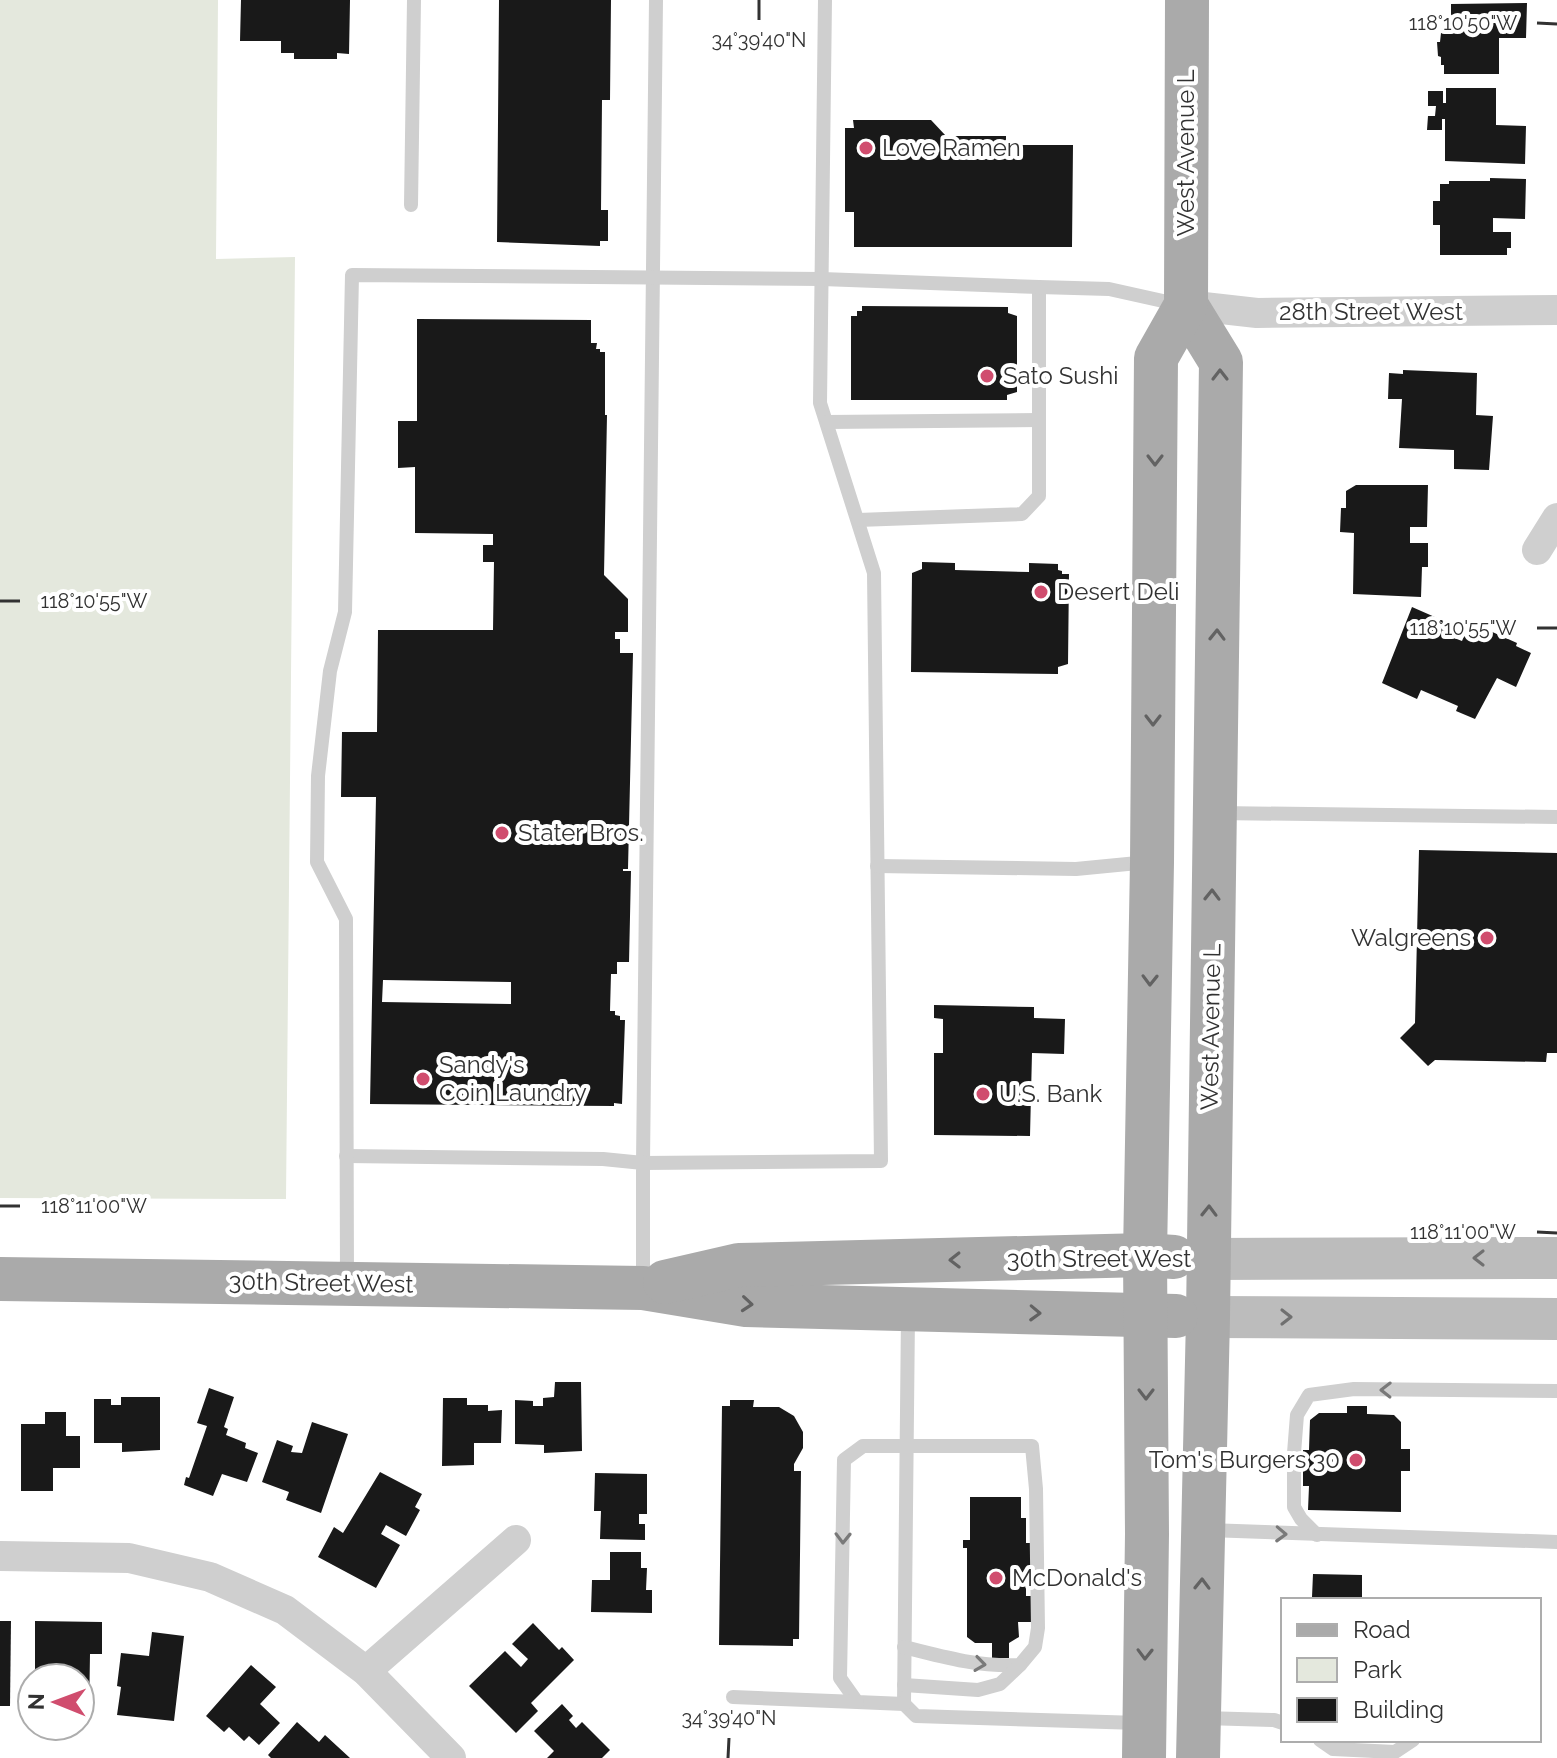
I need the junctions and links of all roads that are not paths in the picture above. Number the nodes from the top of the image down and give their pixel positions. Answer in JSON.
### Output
{"nodes":[{"id":1,"x":414,"y":0,"type":"edge"},
{"id":2,"x":656,"y":0,"type":"edge"},
{"id":3,"x":825,"y":0,"type":"edge"},
{"id":4,"x":1187,"y":0,"type":"edge"},
{"id":5,"x":411,"y":205,"type":"dead end"},
{"id":6,"x":653,"y":278,"type":"junction"},
{"id":7,"x":822,"y":279,"type":"junction"},
{"id":8,"x":1039,"y":287,"type":"junction"},
{"id":9,"x":1186,"y":305,"type":"junction"},
{"id":10,"x":1557,"y":310,"type":"edge"},
{"id":11,"x":1039,"y":420,"type":"junction"},
{"id":12,"x":827,"y":422,"type":"junction"},
{"id":13,"x":1557,"y":518,"type":"edge"},
{"id":14,"x":858,"y":520,"type":"junction"},
{"id":15,"x":1537,"y":550,"type":"dead end"},
{"id":16,"x":1214,"y":813,"type":"junction"},
{"id":17,"x":1557,"y":817,"type":"edge"},
{"id":18,"x":1152,"y":862,"type":"junction"},
{"id":19,"x":877,"y":866,"type":"junction"},
{"id":20,"x":346,"y":1156,"type":"junction"},
{"id":21,"x":643,"y":1163,"type":"junction"},
{"id":22,"x":1145,"y":1255,"type":"junction"},
{"id":23,"x":1557,"y":1258,"type":"edge"},
{"id":24,"x":1208,"y":1259,"type":"junction"},
{"id":25,"x":0,"y":1279,"type":"edge"},
{"id":26,"x":347,"y":1284,"type":"junction"},
{"id":27,"x":643,"y":1288,"type":"junction"},
{"id":28,"x":908,"y":1309,"type":"junction"},
{"id":29,"x":1145,"y":1316,"type":"junction"},
{"id":30,"x":1208,"y":1317,"type":"junction"},
{"id":31,"x":1557,"y":1319,"type":"edge"},
{"id":32,"x":1557,"y":1391,"type":"edge"},
{"id":33,"x":906,"y":1447,"type":"junction"},
{"id":34,"x":1203,"y":1530,"type":"junction"},
{"id":35,"x":1317,"y":1535,"type":"junction"},
{"id":36,"x":516,"y":1540,"type":"dead end"},
{"id":37,"x":1557,"y":1542,"type":"edge"},
{"id":38,"x":0,"y":1556,"type":"edge"},
{"id":39,"x":904,"y":1647,"type":"junction"},
{"id":40,"x":1020,"y":1665,"type":"junction"},
{"id":41,"x":366,"y":1671,"type":"junction"},
{"id":42,"x":904,"y":1685,"type":"junction"},
{"id":43,"x":733,"y":1697,"type":"dead end"},
{"id":44,"x":857,"y":1702,"type":"junction"},
{"id":45,"x":904,"y":1704,"type":"junction"},
{"id":46,"x":1281,"y":1722,"type":"edge"},
{"id":47,"x":1199,"y":1738,"type":"edge"},
{"id":48,"x":1144,"y":1741,"type":"edge"},
{"id":49,"x":1323,"y":1742,"type":"edge"},
{"id":50,"x":1410,"y":1742,"type":"edge"},
{"id":51,"x":451,"y":1758,"type":"edge"}],
"edges":[{"from":1,"to":5,"type":"lane"},
{"from":2,"to":6,"type":"lane"},
{"from":3,"to":7,"type":"lane"},
{"from":4,"to":9,"type":"main road","name":"West Avenue L"},
{"from":6,"to":7,"type":"lane"},
{"from":6,"to":20,"type":"lane"},
{"from":6,"to":21,"type":"lane"},
{"from":7,"to":8,"type":"lane"},
{"from":7,"to":12,"type":"lane"},
{"from":8,"to":9,"type":"lane"},
{"from":8,"to":11,"type":"lane"},
{"from":9,"to":10,"type":"street","name":"28th Street West"},
{"from":16,"to":9,"type":"main road","name":"West Avenue L","one_way":true},
{"from":9,"to":18,"type":"main road","name":"West Avenue L","one_way":true},
{"from":11,"to":12,"type":"lane"},
{"from":11,"to":14,"type":"lane"},
{"from":12,"to":14,"type":"lane"},
{"from":13,"to":15,"type":"street"},
{"from":14,"to":19,"type":"lane"},
{"from":16,"to":17,"type":"lane"},
{"from":24,"to":16,"type":"main road","name":"West Avenue L","one_way":true},
{"from":18,"to":19,"type":"lane"},
{"from":18,"to":22,"type":"main road","name":"West Avenue L","one_way":true},
{"from":19,"to":21,"type":"lane"},
{"from":20,"to":21,"type":"lane"},
{"from":20,"to":26,"type":"lane"},
{"from":21,"to":27,"type":"lane"},
{"from":22,"to":24,"type":"main road","name":"30th Street West"},
{"from":22,"to":27,"type":"main road","name":"30th Street West","one_way":true},
{"from":22,"to":29,"type":"main road","name":"West Avenue L"},
{"from":23,"to":24,"type":"main road","name":"30th Street West","one_way":true},
{"from":24,"to":30,"type":"main road","name":"West Avenue L"},
{"from":25,"to":26,"type":"main road","name":"30th Street West"},
{"from":26,"to":27,"type":"main road","name":"30th Street West"},
{"from":27,"to":28,"type":"main road","name":"30th Street West","one_way":true},
{"from":28,"to":29,"type":"main road","name":"30th Street West","one_way":true},
{"from":28,"to":33,"type":"lane"},
{"from":29,"to":30,"type":"main road","name":"30th Street West"},
{"from":29,"to":48,"type":"main road","name":"West Avenue L","one_way":true},
{"from":30,"to":31,"type":"main road","name":"30th Street West","one_way":true},
{"from":30,"to":34,"type":"main road","name":"West Avenue L"},
{"from":32,"to":35,"type":"lane","one_way":true},
{"from":33,"to":39,"type":"lane"},
{"from":33,"to":40,"type":"lane"},
{"from":33,"to":44,"type":"lane","one_way":true},
{"from":34,"to":35,"type":"lane","one_way":true},
{"from":47,"to":34,"type":"main road","name":"West Avenue L","one_way":true},
{"from":35,"to":37,"type":"lane"},
{"from":36,"to":41,"type":"street"},
{"from":38,"to":41,"type":"street"},
{"from":39,"to":40,"type":"lane","one_way":true},
{"from":39,"to":42,"type":"lane"},
{"from":40,"to":42,"type":"lane"},
{"from":41,"to":51,"type":"street"},
{"from":42,"to":45,"type":"lane"},
{"from":43,"to":44,"type":"lane"},
{"from":44,"to":45,"type":"lane"},
{"from":45,"to":48,"type":"lane"},
{"from":46,"to":47,"type":"lane"},
{"from":49,"to":50,"type":"lane"}]}
